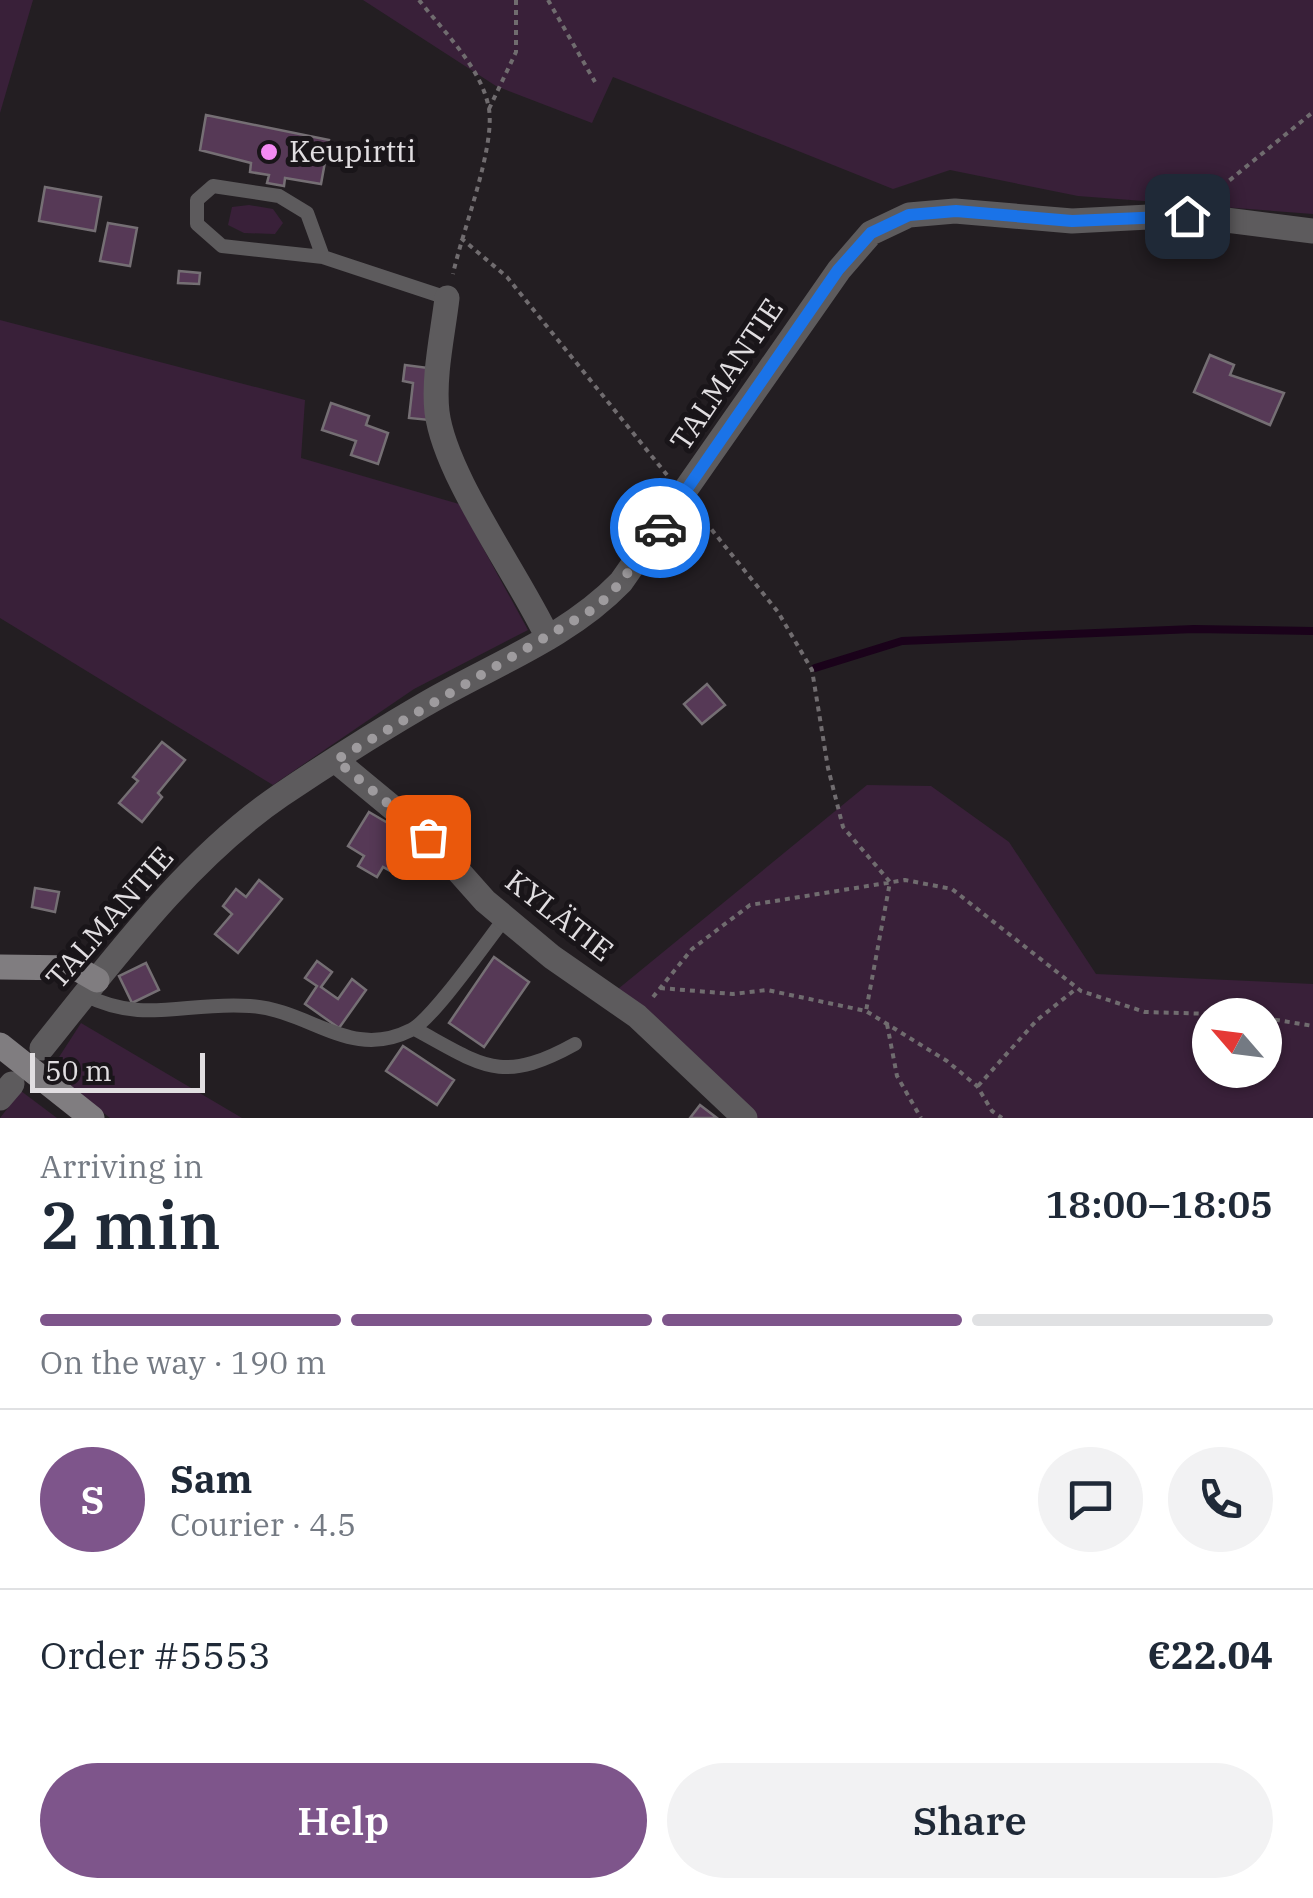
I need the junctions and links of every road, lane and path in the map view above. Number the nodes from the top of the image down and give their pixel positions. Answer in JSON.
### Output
{"nodes":[{"id":1,"x":418,"y":0,"type":"edge"},
{"id":2,"x":516,"y":0,"type":"edge"},
{"id":3,"x":548,"y":0,"type":"edge"},
{"id":4,"x":595,"y":82,"type":"dead end"},
{"id":5,"x":489,"y":110,"type":"junction"},
{"id":6,"x":1313,"y":112,"type":"edge"},
{"id":7,"x":1187,"y":216,"type":"junction"},
{"id":8,"x":1313,"y":231,"type":"edge"},
{"id":9,"x":461,"y":238,"type":"junction"},
{"id":10,"x":323,"y":257,"type":"junction"},
{"id":11,"x":447,"y":298,"type":"junction"},
{"id":12,"x":684,"y":495,"type":"junction"},
{"id":13,"x":548,"y":638,"type":"junction"},
{"id":14,"x":336,"y":760,"type":"junction"},
{"id":15,"x":890,"y":882,"type":"junction"},
{"id":16,"x":505,"y":918,"type":"junction"},
{"id":17,"x":0,"y":967,"type":"edge"},
{"id":18,"x":91,"y":988,"type":"junction"},
{"id":19,"x":660,"y":988,"type":"junction"},
{"id":20,"x":1077,"y":988,"type":"junction"},
{"id":21,"x":866,"y":1011,"type":"junction"},
{"id":22,"x":1192,"y":1013,"type":"edge"},
{"id":23,"x":637,"y":1016,"type":"junction"},
{"id":24,"x":1282,"y":1021,"type":"edge"},
{"id":25,"x":887,"y":1024,"type":"junction"},
{"id":26,"x":1313,"y":1026,"type":"edge"},
{"id":27,"x":415,"y":1029,"type":"junction"},
{"id":28,"x":575,"y":1044,"type":"dead end"},
{"id":29,"x":0,"y":1046,"type":"edge"},
{"id":30,"x":42,"y":1048,"type":"dead end"},
{"id":31,"x":977,"y":1086,"type":"junction"},
{"id":32,"x":92,"y":1118,"type":"edge"},
{"id":33,"x":746,"y":1118,"type":"edge"},
{"id":34,"x":921,"y":1118,"type":"edge"},
{"id":35,"x":1002,"y":1118,"type":"edge"}],
"edges":[{"from":1,"to":5,"type":"path"},
{"from":2,"to":5,"type":"path"},
{"from":3,"to":4,"type":"path"},
{"from":5,"to":9,"type":"path"},
{"from":6,"to":7,"type":"path"},
{"from":7,"to":8,"type":"street","name":"TALMANTIE"},
{"from":7,"to":12,"type":"street","name":"TALMANTIE"},
{"from":9,"to":11,"type":"path"},
{"from":9,"to":12,"type":"path"},
{"from":10,"to":10,"type":"lane"},
{"from":10,"to":11,"type":"lane"},
{"from":11,"to":13,"type":"street"},
{"from":12,"to":13,"type":"street","name":"TALMANTIE"},
{"from":12,"to":15,"type":"path"},
{"from":13,"to":14,"type":"street","name":"TALMANTIE"},
{"from":14,"to":16,"type":"street","name":"KYLÄTIE"},
{"from":14,"to":18,"type":"street","name":"TALMANTIE"},
{"from":15,"to":19,"type":"path"},
{"from":15,"to":20,"type":"path"},
{"from":15,"to":21,"type":"path"},
{"from":16,"to":23,"type":"street","name":"KYLÄTIE"},
{"from":16,"to":27,"type":"lane"},
{"from":17,"to":18,"type":"main road"},
{"from":18,"to":27,"type":"lane"},
{"from":18,"to":30,"type":"street","name":"TALMANTIE"},
{"from":19,"to":21,"type":"path"},
{"from":19,"to":23,"type":"path"},
{"from":20,"to":22,"type":"path"},
{"from":20,"to":31,"type":"path"},
{"from":21,"to":25,"type":"path"},
{"from":23,"to":33,"type":"street","name":"KYLÄTIE"},
{"from":24,"to":26,"type":"path"},
{"from":25,"to":31,"type":"path"},
{"from":25,"to":34,"type":"path"},
{"from":27,"to":28,"type":"lane"},
{"from":29,"to":32,"type":"main road"},
{"from":31,"to":35,"type":"path"}]}
